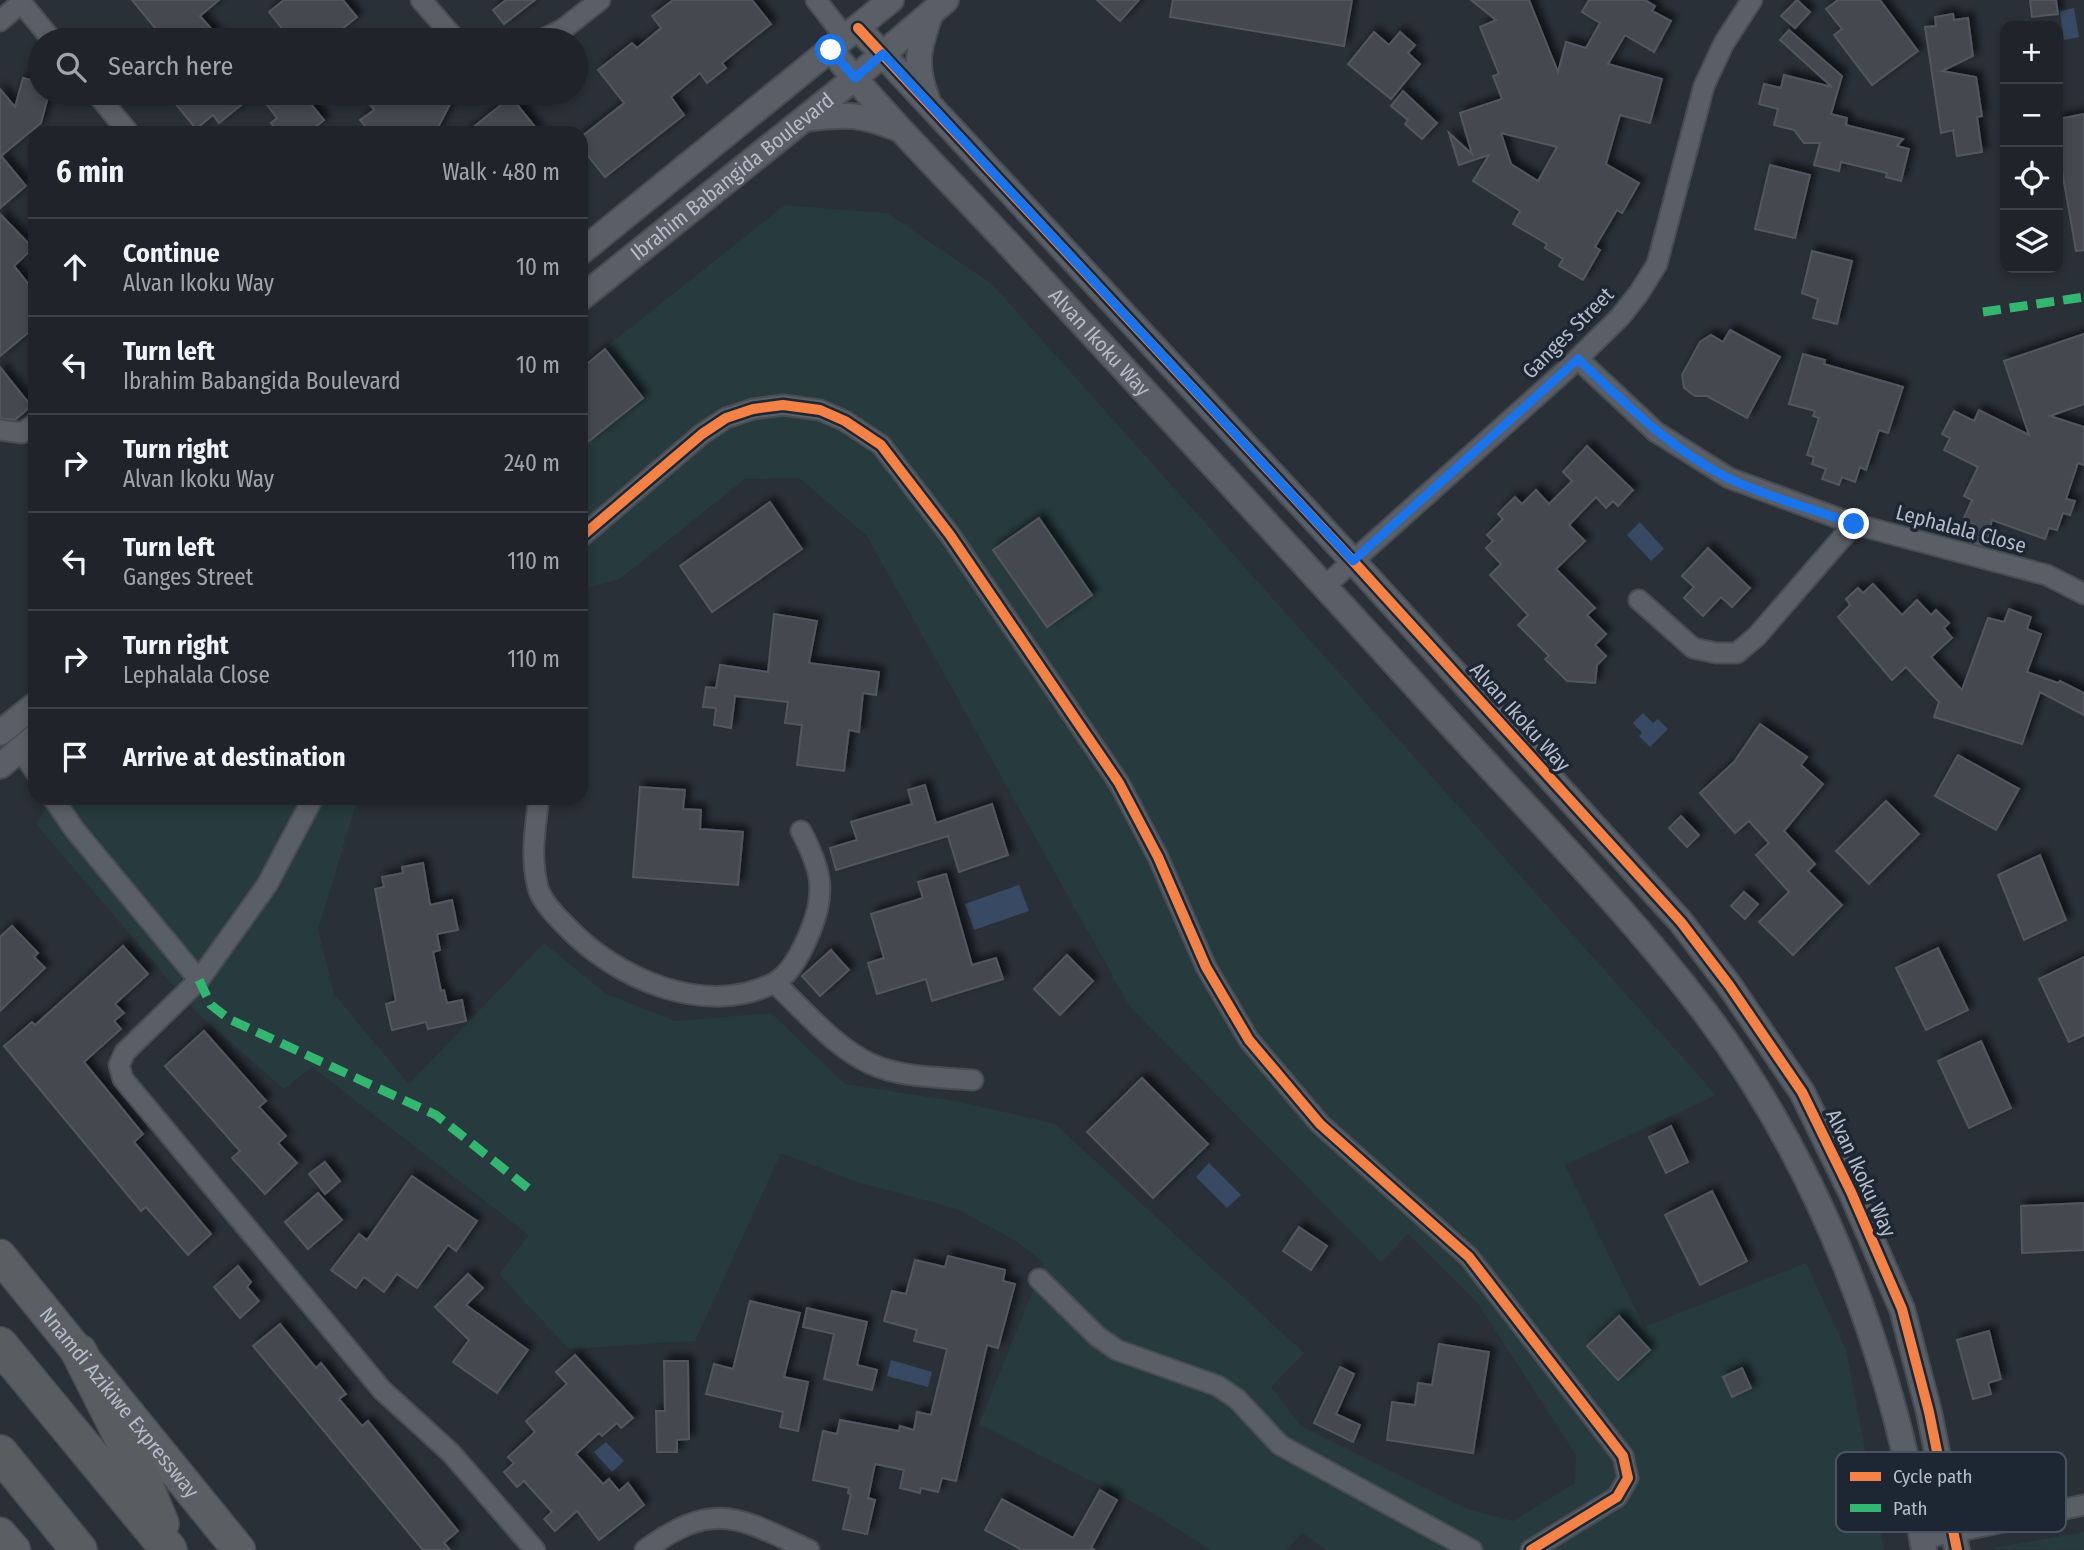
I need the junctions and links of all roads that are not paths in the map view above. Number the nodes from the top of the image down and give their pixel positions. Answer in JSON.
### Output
{"nodes":[{"id":1,"x":421,"y":0,"type":"edge"},
{"id":2,"x":600,"y":0,"type":"edge"},
{"id":3,"x":816,"y":0,"type":"edge"},
{"id":4,"x":891,"y":0,"type":"edge"},
{"id":5,"x":1752,"y":0,"type":"edge"},
{"id":6,"x":20,"y":1,"type":"edge"},
{"id":7,"x":938,"y":8,"type":"edge"},
{"id":8,"x":0,"y":21,"type":"edge"},
{"id":9,"x":42,"y":28,"type":"edge"},
{"id":10,"x":446,"y":28,"type":"edge"},
{"id":11,"x":565,"y":28,"type":"edge"},
{"id":12,"x":845,"y":38,"type":"junction"},
{"id":13,"x":883,"y":54,"type":"junction"},
{"id":14,"x":855,"y":78,"type":"junction"},
{"id":15,"x":106,"y":105,"type":"edge"},
{"id":16,"x":930,"y":106,"type":"junction"},
{"id":17,"x":803,"y":120,"type":"junction"},
{"id":18,"x":123,"y":126,"type":"edge"},
{"id":19,"x":906,"y":132,"type":"junction"},
{"id":20,"x":588,"y":246,"type":"edge"},
{"id":21,"x":588,"y":292,"type":"edge"},
{"id":22,"x":1578,"y":359,"type":"junction"},
{"id":23,"x":28,"y":429,"type":"edge"},
{"id":24,"x":0,"y":430,"type":"edge"},
{"id":25,"x":1854,"y":524,"type":"junction"},
{"id":26,"x":588,"y":531,"type":"edge"},
{"id":27,"x":1353,"y":561,"type":"junction"},
{"id":28,"x":1324,"y":587,"type":"junction"},
{"id":29,"x":2084,"y":594,"type":"edge"},
{"id":30,"x":1639,"y":600,"type":"dead end"},
{"id":31,"x":28,"y":711,"type":"edge"},
{"id":32,"x":0,"y":733,"type":"edge"},
{"id":33,"x":27,"y":743,"type":"edge"},
{"id":34,"x":0,"y":766,"type":"edge"},
{"id":35,"x":58,"y":805,"type":"edge"},
{"id":36,"x":309,"y":805,"type":"edge"},
{"id":37,"x":538,"y":805,"type":"edge"},
{"id":38,"x":801,"y":831,"type":"dead end"},
{"id":39,"x":199,"y":980,"type":"junction"},
{"id":40,"x":775,"y":983,"type":"junction"},
{"id":41,"x":973,"y":1080,"type":"dead end"},
{"id":42,"x":0,"y":1256,"type":"edge"},
{"id":43,"x":1039,"y":1279,"type":"dead end"},
{"id":44,"x":0,"y":1345,"type":"edge"},
{"id":45,"x":79,"y":1352,"type":"junction"},
{"id":46,"x":1904,"y":1452,"type":"edge"},
{"id":47,"x":1937,"y":1452,"type":"edge"},
{"id":48,"x":0,"y":1453,"type":"edge"},
{"id":49,"x":2084,"y":1505,"type":"edge"},
{"id":50,"x":2066,"y":1510,"type":"edge"},
{"id":51,"x":1985,"y":1532,"type":"edge"},
{"id":52,"x":0,"y":1534,"type":"edge"},
{"id":53,"x":1956,"y":1540,"type":"edge"},
{"id":54,"x":1923,"y":1544,"type":"edge"},
{"id":55,"x":14,"y":1550,"type":"edge"},
{"id":56,"x":79,"y":1550,"type":"edge"},
{"id":57,"x":170,"y":1550,"type":"edge"},
{"id":58,"x":239,"y":1550,"type":"edge"},
{"id":59,"x":535,"y":1550,"type":"edge"},
{"id":60,"x":645,"y":1550,"type":"edge"},
{"id":61,"x":808,"y":1550,"type":"edge"},
{"id":62,"x":1472,"y":1550,"type":"edge"},
{"id":63,"x":1531,"y":1550,"type":"edge"}],
"edges":[{"from":1,"to":10,"type":"street"},
{"from":2,"to":11,"type":"street"},
{"from":3,"to":12,"type":"street"},
{"from":4,"to":12,"type":"street","name":"Ibrahim Babangida Boulevard"},
{"from":5,"to":22,"type":"street","name":"Ganges Street"},
{"from":6,"to":8,"type":"street"},
{"from":6,"to":9,"type":"street"},
{"from":7,"to":13,"type":"street","name":"Ibrahim Babangida Boulevard"},
{"from":7,"to":16,"type":"street"},
{"from":12,"to":13,"type":"street","name":"Alvan Ikoku Way"},
{"from":12,"to":14,"type":"street","name":"Alvan Ikoku Way"},
{"from":12,"to":20,"type":"street","name":"Ibrahim Babangida Boulevard"},
{"from":13,"to":14,"type":"street","name":"Ibrahim Babangida Boulevard"},
{"from":13,"to":16,"type":"street","name":"Alvan Ikoku Way"},
{"from":14,"to":17,"type":"street","name":"Ibrahim Babangida Boulevard"},
{"from":14,"to":19,"type":"street","name":"Alvan Ikoku Way"},
{"from":15,"to":18,"type":"street"},
{"from":16,"to":27,"type":"street","name":"Alvan Ikoku Way"},
{"from":17,"to":19,"type":"street"},
{"from":17,"to":21,"type":"street","name":"Ibrahim Babangida Boulevard"},
{"from":19,"to":28,"type":"street","name":"Alvan Ikoku Way"},
{"from":22,"to":25,"type":"street","name":"Lephalala Close"},
{"from":22,"to":27,"type":"street","name":"Ganges Street"},
{"from":23,"to":24,"type":"street"},
{"from":25,"to":29,"type":"street","name":"Lephalala Close"},
{"from":25,"to":30,"type":"street"},
{"from":26,"to":63,"type":"street"},
{"from":27,"to":28,"type":"street","name":"Ganges Street"},
{"from":27,"to":47,"type":"street","name":"Alvan Ikoku Way"},
{"from":28,"to":46,"type":"street","name":"Alvan Ikoku Way"},
{"from":31,"to":32,"type":"street"},
{"from":33,"to":34,"type":"street"},
{"from":35,"to":39,"type":"street"},
{"from":36,"to":39,"type":"street"},
{"from":37,"to":40,"type":"street"},
{"from":38,"to":40,"type":"street"},
{"from":39,"to":59,"type":"street"},
{"from":40,"to":41,"type":"street"},
{"from":42,"to":45,"type":"highway","name":"Nnamdi Azikiwe Expressway"},
{"from":43,"to":62,"type":"street"},
{"from":44,"to":57,"type":"highway"},
{"from":45,"to":57,"type":"highway"},
{"from":45,"to":58,"type":"highway","name":"Nnamdi Azikiwe Expressway"},
{"from":48,"to":56,"type":"highway"},
{"from":49,"to":50,"type":"street"},
{"from":51,"to":53,"type":"street"},
{"from":52,"to":55,"type":"highway"},
{"from":53,"to":54,"type":"street"},
{"from":60,"to":61,"type":"street"}]}
